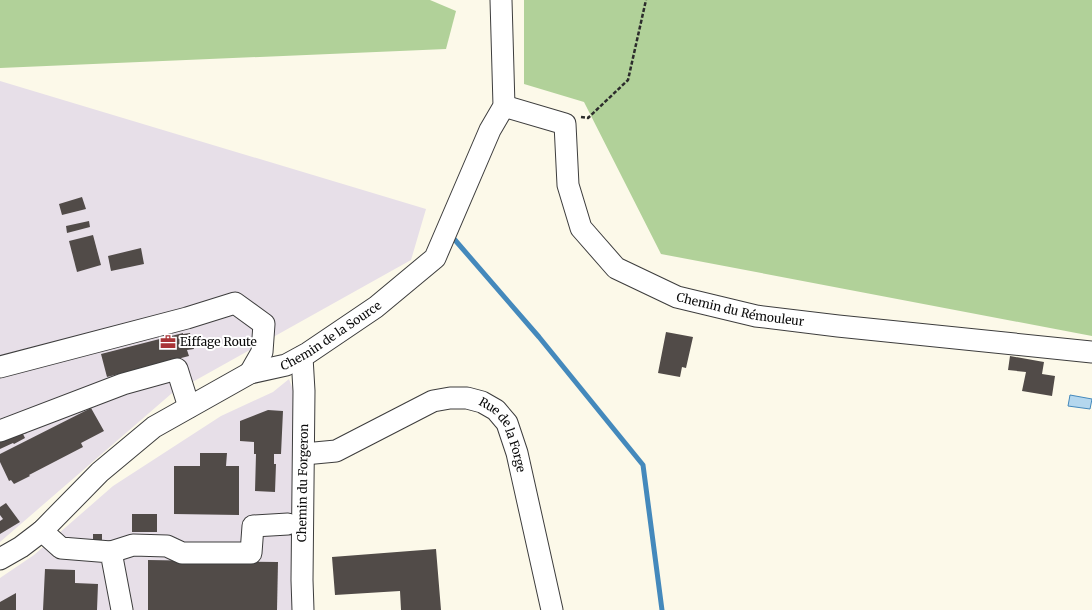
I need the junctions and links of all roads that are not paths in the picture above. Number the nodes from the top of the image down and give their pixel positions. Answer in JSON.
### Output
{"nodes":[{"id":1,"x":501,"y":0,"type":"edge"},
{"id":2,"x":504,"y":106,"type":"junction"},
{"id":3,"x":1092,"y":352,"type":"edge"},
{"id":4,"x":302,"y":357,"type":"junction"},
{"id":5,"x":0,"y":367,"type":"edge"},
{"id":6,"x":250,"y":373,"type":"junction"},
{"id":7,"x":189,"y":407,"type":"junction"},
{"id":8,"x":0,"y":431,"type":"edge"},
{"id":9,"x":304,"y":454,"type":"junction"},
{"id":10,"x":288,"y":524,"type":"dead end"},
{"id":11,"x":42,"y":531,"type":"junction"},
{"id":12,"x":111,"y":552,"type":"junction"},
{"id":13,"x":0,"y":558,"type":"edge"},
{"id":14,"x":122,"y":610,"type":"edge"},
{"id":15,"x":304,"y":610,"type":"edge"},
{"id":16,"x":552,"y":610,"type":"edge"}],
"edges":[{"from":1,"to":2,"type":"street"},
{"from":2,"to":3,"type":"street","name":"Chemin du Rémouleur"},
{"from":2,"to":4,"type":"street","name":"Chemin de la Source"},
{"from":4,"to":6,"type":"street","name":"Chemin de la Source"},
{"from":4,"to":9,"type":"street","name":"Chemin du Forgeron"},
{"from":5,"to":6,"type":"street"},
{"from":6,"to":7,"type":"street","name":"Chemin de la Source"},
{"from":7,"to":8,"type":"street"},
{"from":7,"to":11,"type":"street","name":"Chemin de la Source"},
{"from":9,"to":15,"type":"street","name":"Chemin du Forgeron"},
{"from":9,"to":16,"type":"street","name":"Rue de la Forge"},
{"from":10,"to":12,"type":"street"},
{"from":11,"to":12,"type":"street"},
{"from":11,"to":13,"type":"street","name":"Chemin de la Source"},
{"from":12,"to":14,"type":"street"}]}
